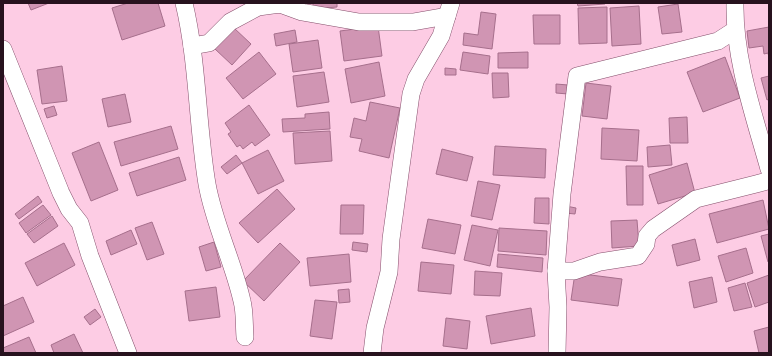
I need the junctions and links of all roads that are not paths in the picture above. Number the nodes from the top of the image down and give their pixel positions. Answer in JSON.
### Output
{"nodes":[{"id":1,"x":184,"y":3,"type":"edge"},
{"id":2,"x":735,"y":3,"type":"edge"},
{"id":3,"x":449,"y":9,"type":"edge"},
{"id":4,"x":735,"y":30,"type":"junction"},
{"id":5,"x":192,"y":46,"type":"junction"},
{"id":6,"x":3,"y":49,"type":"edge"},
{"id":7,"x":769,"y":169,"type":"edge"},
{"id":8,"x":769,"y":178,"type":"edge"},
{"id":9,"x":556,"y":271,"type":"junction"},
{"id":10,"x":245,"y":337,"type":"dead end"},
{"id":11,"x":128,"y":353,"type":"edge"},
{"id":12,"x":372,"y":353,"type":"edge"},
{"id":13,"x":557,"y":353,"type":"edge"}],
"edges":[{"from":1,"to":5,"type":"street"},
{"from":2,"to":4,"type":"street"},
{"from":3,"to":5,"type":"street"},
{"from":3,"to":12,"type":"street"},
{"from":4,"to":7,"type":"street"},
{"from":4,"to":9,"type":"street"},
{"from":5,"to":10,"type":"street"},
{"from":6,"to":11,"type":"street"},
{"from":8,"to":9,"type":"street"},
{"from":9,"to":13,"type":"street"}]}
